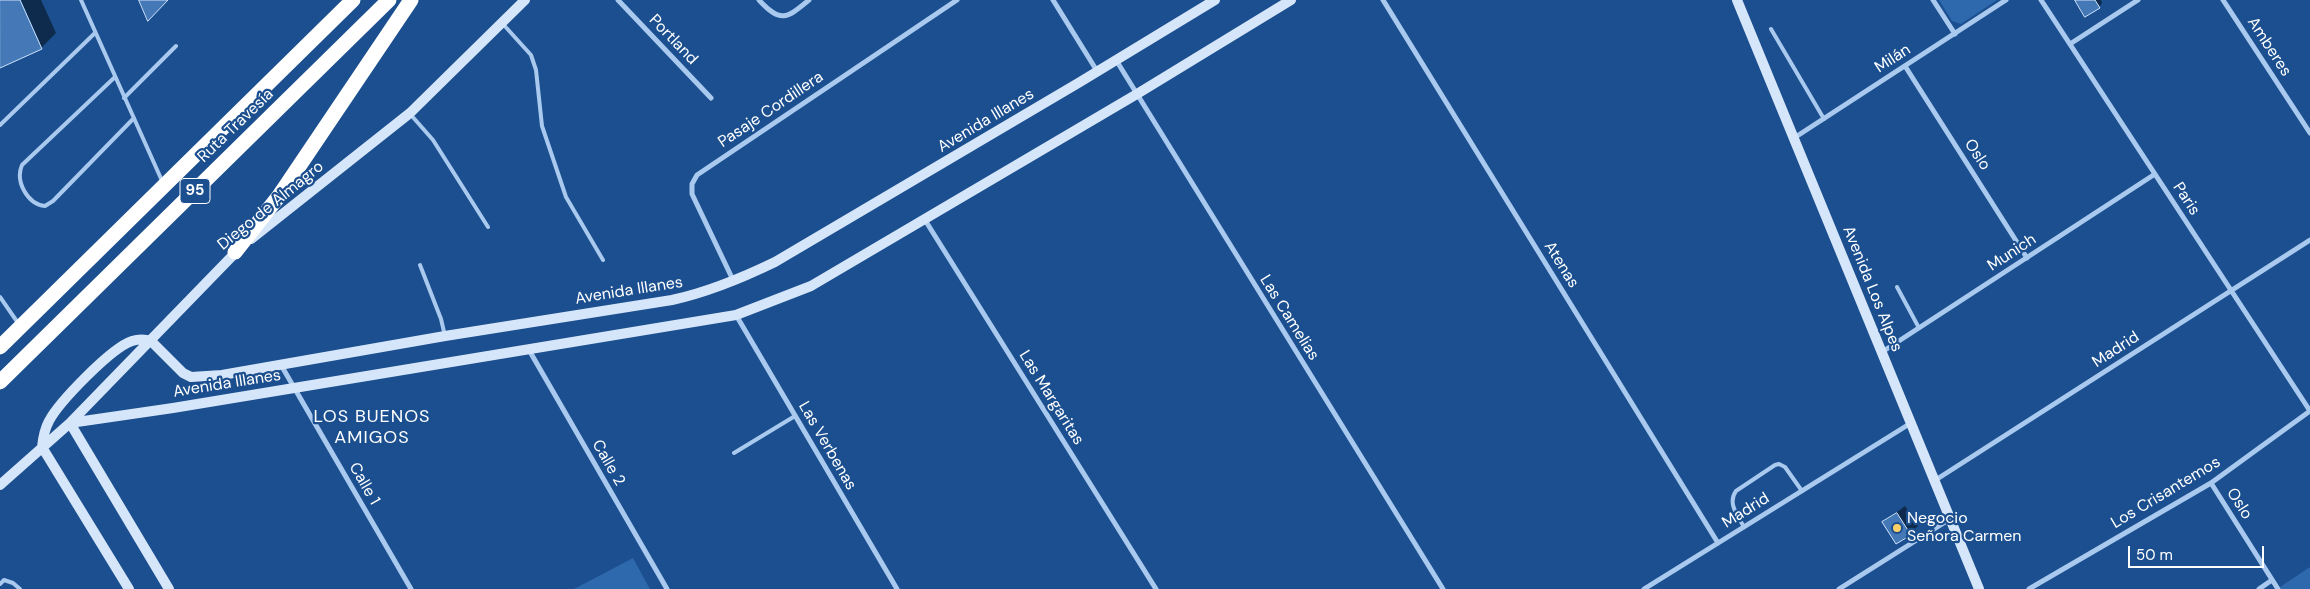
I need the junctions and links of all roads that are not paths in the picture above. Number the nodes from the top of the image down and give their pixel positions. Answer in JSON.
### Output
{"nodes":[{"id":1,"x":81,"y":0,"type":"edge"},
{"id":2,"x":353,"y":0,"type":"edge"},
{"id":3,"x":389,"y":0,"type":"edge"},
{"id":4,"x":411,"y":0,"type":"edge"},
{"id":5,"x":525,"y":0,"type":"edge"},
{"id":6,"x":618,"y":0,"type":"edge"},
{"id":7,"x":759,"y":0,"type":"edge"},
{"id":8,"x":809,"y":0,"type":"edge"},
{"id":9,"x":957,"y":0,"type":"edge"},
{"id":10,"x":1052,"y":0,"type":"edge"},
{"id":11,"x":1215,"y":0,"type":"edge"},
{"id":12,"x":1291,"y":0,"type":"edge"},
{"id":13,"x":1383,"y":0,"type":"edge"},
{"id":14,"x":1737,"y":0,"type":"edge"},
{"id":15,"x":1932,"y":0,"type":"edge"},
{"id":16,"x":2006,"y":0,"type":"edge"},
{"id":17,"x":2041,"y":0,"type":"edge"},
{"id":18,"x":2138,"y":0,"type":"edge"},
{"id":19,"x":2223,"y":0,"type":"edge"},
{"id":20,"x":502,"y":23,"type":"junction"},
{"id":21,"x":1771,"y":29,"type":"dead end"},
{"id":22,"x":95,"y":34,"type":"junction"},
{"id":23,"x":1955,"y":34,"type":"junction"},
{"id":24,"x":2070,"y":44,"type":"junction"},
{"id":25,"x":176,"y":46,"type":"dead end"},
{"id":26,"x":1116,"y":60,"type":"junction"},
{"id":27,"x":1905,"y":66,"type":"junction"},
{"id":28,"x":1097,"y":71,"type":"junction"},
{"id":29,"x":115,"y":77,"type":"junction"},
{"id":30,"x":1137,"y":94,"type":"junction"},
{"id":31,"x":124,"y":98,"type":"junction"},
{"id":32,"x":711,"y":98,"type":"dead end"},
{"id":33,"x":410,"y":113,"type":"junction"},
{"id":34,"x":134,"y":118,"type":"junction"},
{"id":35,"x":1824,"y":119,"type":"junction"},
{"id":36,"x":0,"y":125,"type":"edge"},
{"id":37,"x":2310,"y":133,"type":"edge"},
{"id":38,"x":1794,"y":138,"type":"junction"},
{"id":39,"x":2155,"y":174,"type":"junction"},
{"id":40,"x":164,"y":185,"type":"junction"},
{"id":41,"x":925,"y":220,"type":"junction"},
{"id":42,"x":488,"y":227,"type":"dead end"},
{"id":43,"x":2310,"y":240,"type":"edge"},
{"id":44,"x":235,"y":252,"type":"junction"},
{"id":45,"x":2027,"y":258,"type":"junction"},
{"id":46,"x":603,"y":260,"type":"dead end"},
{"id":47,"x":420,"y":266,"type":"dead end"},
{"id":48,"x":734,"y":282,"type":"junction"},
{"id":49,"x":1897,"y":287,"type":"dead end"},
{"id":50,"x":2231,"y":290,"type":"junction"},
{"id":51,"x":0,"y":297,"type":"edge"},
{"id":52,"x":736,"y":315,"type":"junction"},
{"id":53,"x":21,"y":327,"type":"junction"},
{"id":54,"x":1919,"y":328,"type":"junction"},
{"id":55,"x":445,"y":336,"type":"junction"},
{"id":56,"x":151,"y":341,"type":"junction"},
{"id":57,"x":0,"y":347,"type":"edge"},
{"id":58,"x":529,"y":350,"type":"junction"},
{"id":59,"x":1882,"y":352,"type":"junction"},
{"id":60,"x":281,"y":365,"type":"junction"},
{"id":61,"x":0,"y":382,"type":"edge"},
{"id":62,"x":294,"y":388,"type":"junction"},
{"id":63,"x":2310,"y":411,"type":"edge"},
{"id":64,"x":795,"y":416,"type":"junction"},
{"id":65,"x":70,"y":423,"type":"junction"},
{"id":66,"x":1911,"y":423,"type":"junction"},
{"id":67,"x":42,"y":447,"type":"junction"},
{"id":68,"x":734,"y":453,"type":"dead end"},
{"id":69,"x":1934,"y":481,"type":"junction"},
{"id":70,"x":2211,"y":483,"type":"junction"},
{"id":71,"x":0,"y":485,"type":"edge"},
{"id":72,"x":1802,"y":491,"type":"junction"},
{"id":73,"x":1950,"y":519,"type":"junction"},
{"id":74,"x":1744,"y":527,"type":"junction"},
{"id":75,"x":1718,"y":543,"type":"junction"},
{"id":76,"x":2272,"y":580,"type":"junction"},
{"id":77,"x":0,"y":584,"type":"edge"},
{"id":78,"x":20,"y":589,"type":"edge"},
{"id":79,"x":129,"y":589,"type":"edge"},
{"id":80,"x":170,"y":589,"type":"edge"},
{"id":81,"x":411,"y":589,"type":"edge"},
{"id":82,"x":667,"y":589,"type":"edge"},
{"id":83,"x":897,"y":589,"type":"edge"},
{"id":84,"x":1156,"y":589,"type":"edge"},
{"id":85,"x":1443,"y":589,"type":"edge"},
{"id":86,"x":1644,"y":589,"type":"edge"},
{"id":87,"x":1839,"y":589,"type":"edge"},
{"id":88,"x":1979,"y":589,"type":"edge"},
{"id":89,"x":2029,"y":589,"type":"edge"},
{"id":90,"x":2259,"y":589,"type":"edge"},
{"id":91,"x":2278,"y":589,"type":"edge"}],
"edges":[{"from":1,"to":22,"type":"lane"},
{"from":2,"to":40,"type":"highway","name":"Ruta Travesía","number":"95"},
{"from":3,"to":61,"type":"highway","name":"Ruta Travesía","number":"95"},
{"from":4,"to":44,"type":"highway"},
{"from":5,"to":20,"type":"main road","name":"Diego de Almagro"},
{"from":6,"to":32,"type":"street","name":"Portland"},
{"from":7,"to":8,"type":"street"},
{"from":9,"to":48,"type":"street","name":"Pasaje Cordillera"},
{"from":10,"to":28,"type":"street"},
{"from":11,"to":26,"type":"main road","name":"Avenida Illanes"},
{"from":12,"to":30,"type":"main road","name":"Avenida Illanes"},
{"from":13,"to":75,"type":"street","name":"Atenas"},
{"from":14,"to":38,"type":"main road","name":"Avenida Los Alpes"},
{"from":15,"to":23,"type":"street"},
{"from":16,"to":23,"type":"street","name":"Milán"},
{"from":17,"to":24,"type":"street","name":"Paris"},
{"from":18,"to":24,"type":"street"},
{"from":19,"to":37,"type":"street","name":"Amberes"},
{"from":20,"to":33,"type":"main road","name":"Diego de Almagro"},
{"from":20,"to":46,"type":"lane"},
{"from":21,"to":35,"type":"lane"},
{"from":22,"to":29,"type":"lane"},
{"from":22,"to":36,"type":"lane"},
{"from":23,"to":27,"type":"street","name":"Milán"},
{"from":24,"to":39,"type":"street","name":"Paris"},
{"from":25,"to":31,"type":"lane"},
{"from":26,"to":28,"type":"main road","name":"Avenida Illanes"},
{"from":26,"to":30,"type":"street","name":"Las Camelias"},
{"from":27,"to":35,"type":"street","name":"Milán"},
{"from":27,"to":45,"type":"street","name":"Oslo"},
{"from":28,"to":48,"type":"main road","name":"Avenida Illanes"},
{"from":29,"to":31,"type":"lane"},
{"from":29,"to":34,"type":"lane"},
{"from":30,"to":41,"type":"main road","name":"Avenida Illanes"},
{"from":30,"to":85,"type":"street","name":"Las Camelias"},
{"from":31,"to":34,"type":"lane"},
{"from":33,"to":42,"type":"lane"},
{"from":33,"to":44,"type":"main road","name":"Diego de Almagro"},
{"from":34,"to":40,"type":"lane"},
{"from":35,"to":38,"type":"street","name":"Milán"},
{"from":38,"to":59,"type":"main road","name":"Avenida Los Alpes"},
{"from":39,"to":45,"type":"street","name":"Munich"},
{"from":39,"to":50,"type":"street","name":"Paris"},
{"from":40,"to":53,"type":"highway","name":"Ruta Travesía","number":"95"},
{"from":41,"to":52,"type":"main road","name":"Avenida Illanes"},
{"from":41,"to":84,"type":"street","name":"Las Margaritas"},
{"from":43,"to":50,"type":"street","name":"Madrid"},
{"from":44,"to":56,"type":"main road","name":"Diego de Almagro"},
{"from":45,"to":54,"type":"street","name":"Munich"},
{"from":47,"to":55,"type":"lane"},
{"from":48,"to":55,"type":"main road","name":"Avenida Illanes"},
{"from":49,"to":54,"type":"lane"},
{"from":50,"to":63,"type":"street","name":"Paris"},
{"from":50,"to":69,"type":"street","name":"Madrid"},
{"from":51,"to":53,"type":"lane"},
{"from":52,"to":58,"type":"main road","name":"Avenida Illanes"},
{"from":52,"to":64,"type":"street","name":"Las Verbenas"},
{"from":53,"to":57,"type":"highway","name":"Ruta Travesía","number":"95"},
{"from":54,"to":59,"type":"street","name":"Munich"},
{"from":55,"to":60,"type":"main road","name":"Avenida Illanes"},
{"from":56,"to":60,"type":"main road","name":"Avenida Illanes"},
{"from":56,"to":65,"type":"main road","name":"Diego de Almagro"},
{"from":56,"to":67,"type":"main road"},
{"from":58,"to":62,"type":"main road","name":"Avenida Illanes"},
{"from":58,"to":82,"type":"street","name":"Calle 2"},
{"from":59,"to":66,"type":"main road","name":"Avenida Los Alpes"},
{"from":60,"to":62,"type":"street","name":"Calle 1"},
{"from":62,"to":65,"type":"main road","name":"Avenida Illanes"},
{"from":62,"to":81,"type":"street","name":"Calle 1"},
{"from":63,"to":70,"type":"street","name":"Los Crisantemos"},
{"from":64,"to":68,"type":"lane"},
{"from":64,"to":83,"type":"street","name":"Las Verbenas"},
{"from":65,"to":67,"type":"main road","name":"Diego de Almagro"},
{"from":65,"to":80,"type":"main road"},
{"from":66,"to":69,"type":"main road","name":"Avenida Los Alpes"},
{"from":66,"to":72,"type":"street","name":"Madrid"},
{"from":67,"to":71,"type":"main road","name":"Diego de Almagro"},
{"from":67,"to":79,"type":"main road"},
{"from":69,"to":73,"type":"main road","name":"Avenida Los Alpes"},
{"from":70,"to":76,"type":"street","name":"Oslo"},
{"from":70,"to":89,"type":"street","name":"Los Crisantemos"},
{"from":72,"to":74,"type":"street","name":"Madrid"},
{"from":72,"to":74,"type":"lane"},
{"from":73,"to":87,"type":"street"},
{"from":73,"to":88,"type":"main road","name":"Avenida Los Alpes"},
{"from":74,"to":75,"type":"street","name":"Madrid"},
{"from":75,"to":86,"type":"street","name":"Madrid"},
{"from":76,"to":90,"type":"street"},
{"from":76,"to":91,"type":"street","name":"Oslo"},
{"from":77,"to":78,"type":"lane"}]}
